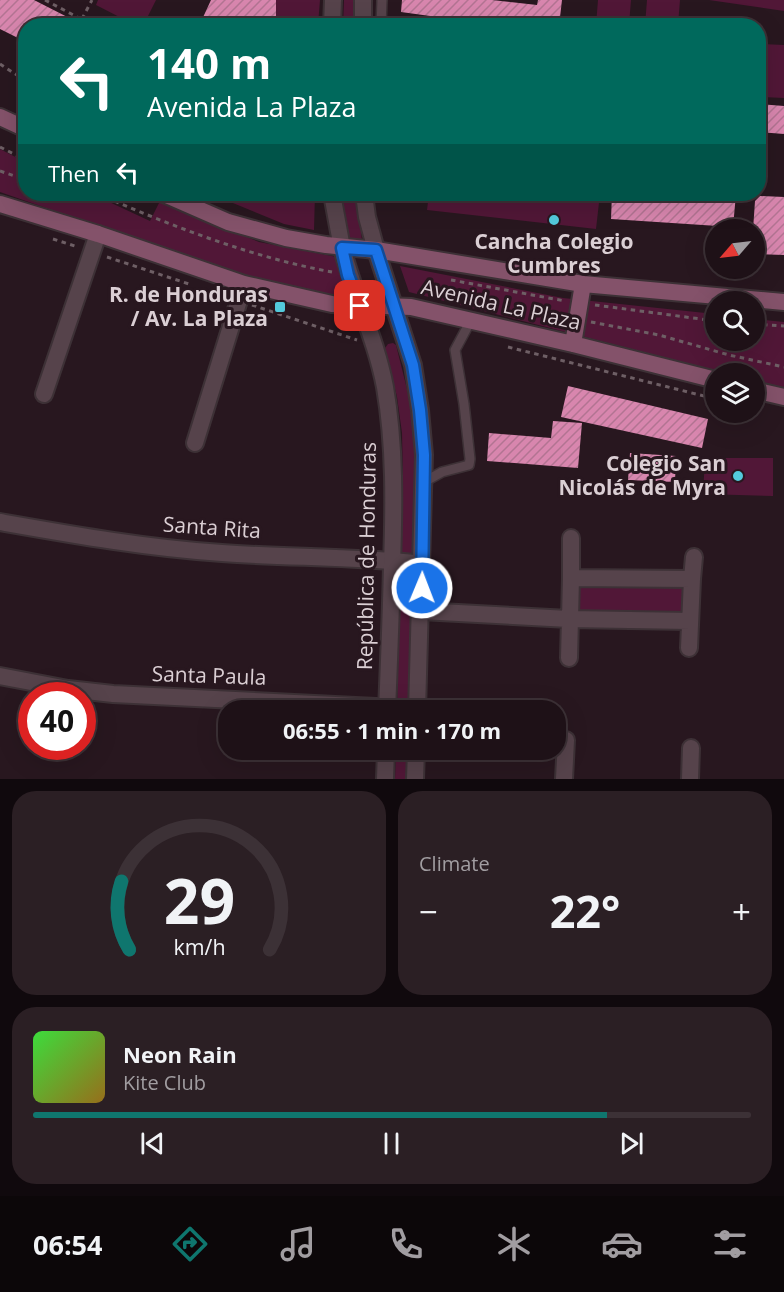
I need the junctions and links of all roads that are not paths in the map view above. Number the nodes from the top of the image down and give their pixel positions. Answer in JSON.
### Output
{"nodes":[{"id":1,"x":333,"y":0,"type":"edge"},
{"id":2,"x":363,"y":0,"type":"edge"},
{"id":3,"x":382,"y":0,"type":"edge"},
{"id":4,"x":332,"y":18,"type":"edge"},
{"id":5,"x":363,"y":18,"type":"edge"},
{"id":6,"x":381,"y":18,"type":"edge"},
{"id":7,"x":0,"y":117,"type":"edge"},
{"id":8,"x":18,"y":125,"type":"edge"},
{"id":9,"x":180,"y":201,"type":"edge"},
{"id":10,"x":333,"y":201,"type":"edge"},
{"id":11,"x":365,"y":201,"type":"edge"},
{"id":12,"x":0,"y":204,"type":"edge"},
{"id":13,"x":98,"y":234,"type":"junction"},
{"id":14,"x":342,"y":248,"type":"junction"},
{"id":15,"x":376,"y":250,"type":"junction"},
{"id":16,"x":244,"y":284,"type":"junction"},
{"id":17,"x":583,"y":284,"type":"junction"},
{"id":18,"x":784,"y":302,"type":"edge"},
{"id":19,"x":393,"y":305,"type":"junction"},
{"id":20,"x":360,"y":306,"type":"junction"},
{"id":21,"x":470,"y":322,"type":"junction"},
{"id":22,"x":573,"y":344,"type":"junction"},
{"id":23,"x":705,"y":377,"type":"edge"},
{"id":24,"x":765,"y":393,"type":"edge"},
{"id":25,"x":44,"y":394,"type":"dead end"},
{"id":26,"x":784,"y":397,"type":"edge"},
{"id":27,"x":195,"y":443,"type":"dead end"},
{"id":28,"x":423,"y":483,"type":"junction"},
{"id":29,"x":0,"y":522,"type":"edge"},
{"id":30,"x":572,"y":538,"type":"dead end"},
{"id":31,"x":694,"y":557,"type":"dead end"},
{"id":32,"x":392,"y":560,"type":"junction"},
{"id":33,"x":422,"y":564,"type":"junction"},
{"id":34,"x":571,"y":578,"type":"junction"},
{"id":35,"x":693,"y":579,"type":"junction"},
{"id":36,"x":421,"y":611,"type":"junction"},
{"id":37,"x":569,"y":619,"type":"junction"},
{"id":38,"x":690,"y":621,"type":"junction"},
{"id":39,"x":688,"y":648,"type":"dead end"},
{"id":40,"x":569,"y":657,"type":"dead end"},
{"id":41,"x":0,"y":676,"type":"edge"},
{"id":42,"x":218,"y":700,"type":"edge"},
{"id":43,"x":388,"y":700,"type":"edge"},
{"id":44,"x":417,"y":700,"type":"edge"},
{"id":45,"x":691,"y":748,"type":"dead end"},
{"id":46,"x":386,"y":760,"type":"edge"},
{"id":47,"x":416,"y":760,"type":"edge"},
{"id":48,"x":565,"y":760,"type":"edge"},
{"id":49,"x":386,"y":779,"type":"edge"},
{"id":50,"x":415,"y":779,"type":"edge"},
{"id":51,"x":564,"y":779,"type":"edge"},
{"id":52,"x":690,"y":779,"type":"edge"}],
"edges":[{"from":1,"to":4,"type":"street"},
{"from":2,"to":5,"type":"street"},
{"from":3,"to":6,"type":"lane"},
{"from":7,"to":8,"type":"main road"},
{"from":9,"to":14,"type":"main road","name":"Avenida La Plaza"},
{"from":10,"to":14,"type":"street","name":"República de Honduras"},
{"from":11,"to":15,"type":"street"},
{"from":12,"to":13,"type":"main road","name":"Avenida La Plaza"},
{"from":13,"to":16,"type":"main road","name":"Avenida La Plaza"},
{"from":13,"to":25,"type":"street"},
{"from":14,"to":15,"type":"main road","name":"Avenida La Plaza"},
{"from":14,"to":20,"type":"street","name":"República de Honduras"},
{"from":15,"to":17,"type":"main road","name":"Avenida La Plaza"},
{"from":15,"to":19,"type":"street"},
{"from":16,"to":20,"type":"main road","name":"Avenida La Plaza"},
{"from":16,"to":27,"type":"street"},
{"from":17,"to":18,"type":"main road","name":"Avenida La Plaza"},
{"from":17,"to":22,"type":"main road"},
{"from":19,"to":20,"type":"main road","name":"Avenida La Plaza"},
{"from":19,"to":21,"type":"main road","name":"Avenida La Plaza"},
{"from":19,"to":28,"type":"street"},
{"from":20,"to":32,"type":"street","name":"República de Honduras"},
{"from":21,"to":22,"type":"main road","name":"Avenida La Plaza"},
{"from":21,"to":28,"type":"lane"},
{"from":22,"to":23,"type":"main road","name":"Avenida La Plaza"},
{"from":24,"to":26,"type":"main road"},
{"from":28,"to":33,"type":"street"},
{"from":29,"to":32,"type":"street","name":"Santa Rita"},
{"from":30,"to":34,"type":"street"},
{"from":31,"to":35,"type":"street"},
{"from":32,"to":33,"type":"street","name":"Santa Rita"},
{"from":32,"to":43,"type":"street","name":"República de Honduras"},
{"from":33,"to":36,"type":"street"},
{"from":34,"to":35,"type":"street"},
{"from":34,"to":37,"type":"street"},
{"from":35,"to":38,"type":"street"},
{"from":36,"to":37,"type":"street"},
{"from":36,"to":44,"type":"street"},
{"from":37,"to":38,"type":"street"},
{"from":37,"to":40,"type":"street"},
{"from":38,"to":39,"type":"street"},
{"from":41,"to":42,"type":"street","name":"Santa Paula"},
{"from":45,"to":52,"type":"street"},
{"from":46,"to":49,"type":"street"},
{"from":47,"to":50,"type":"street"},
{"from":48,"to":51,"type":"street"}]}
